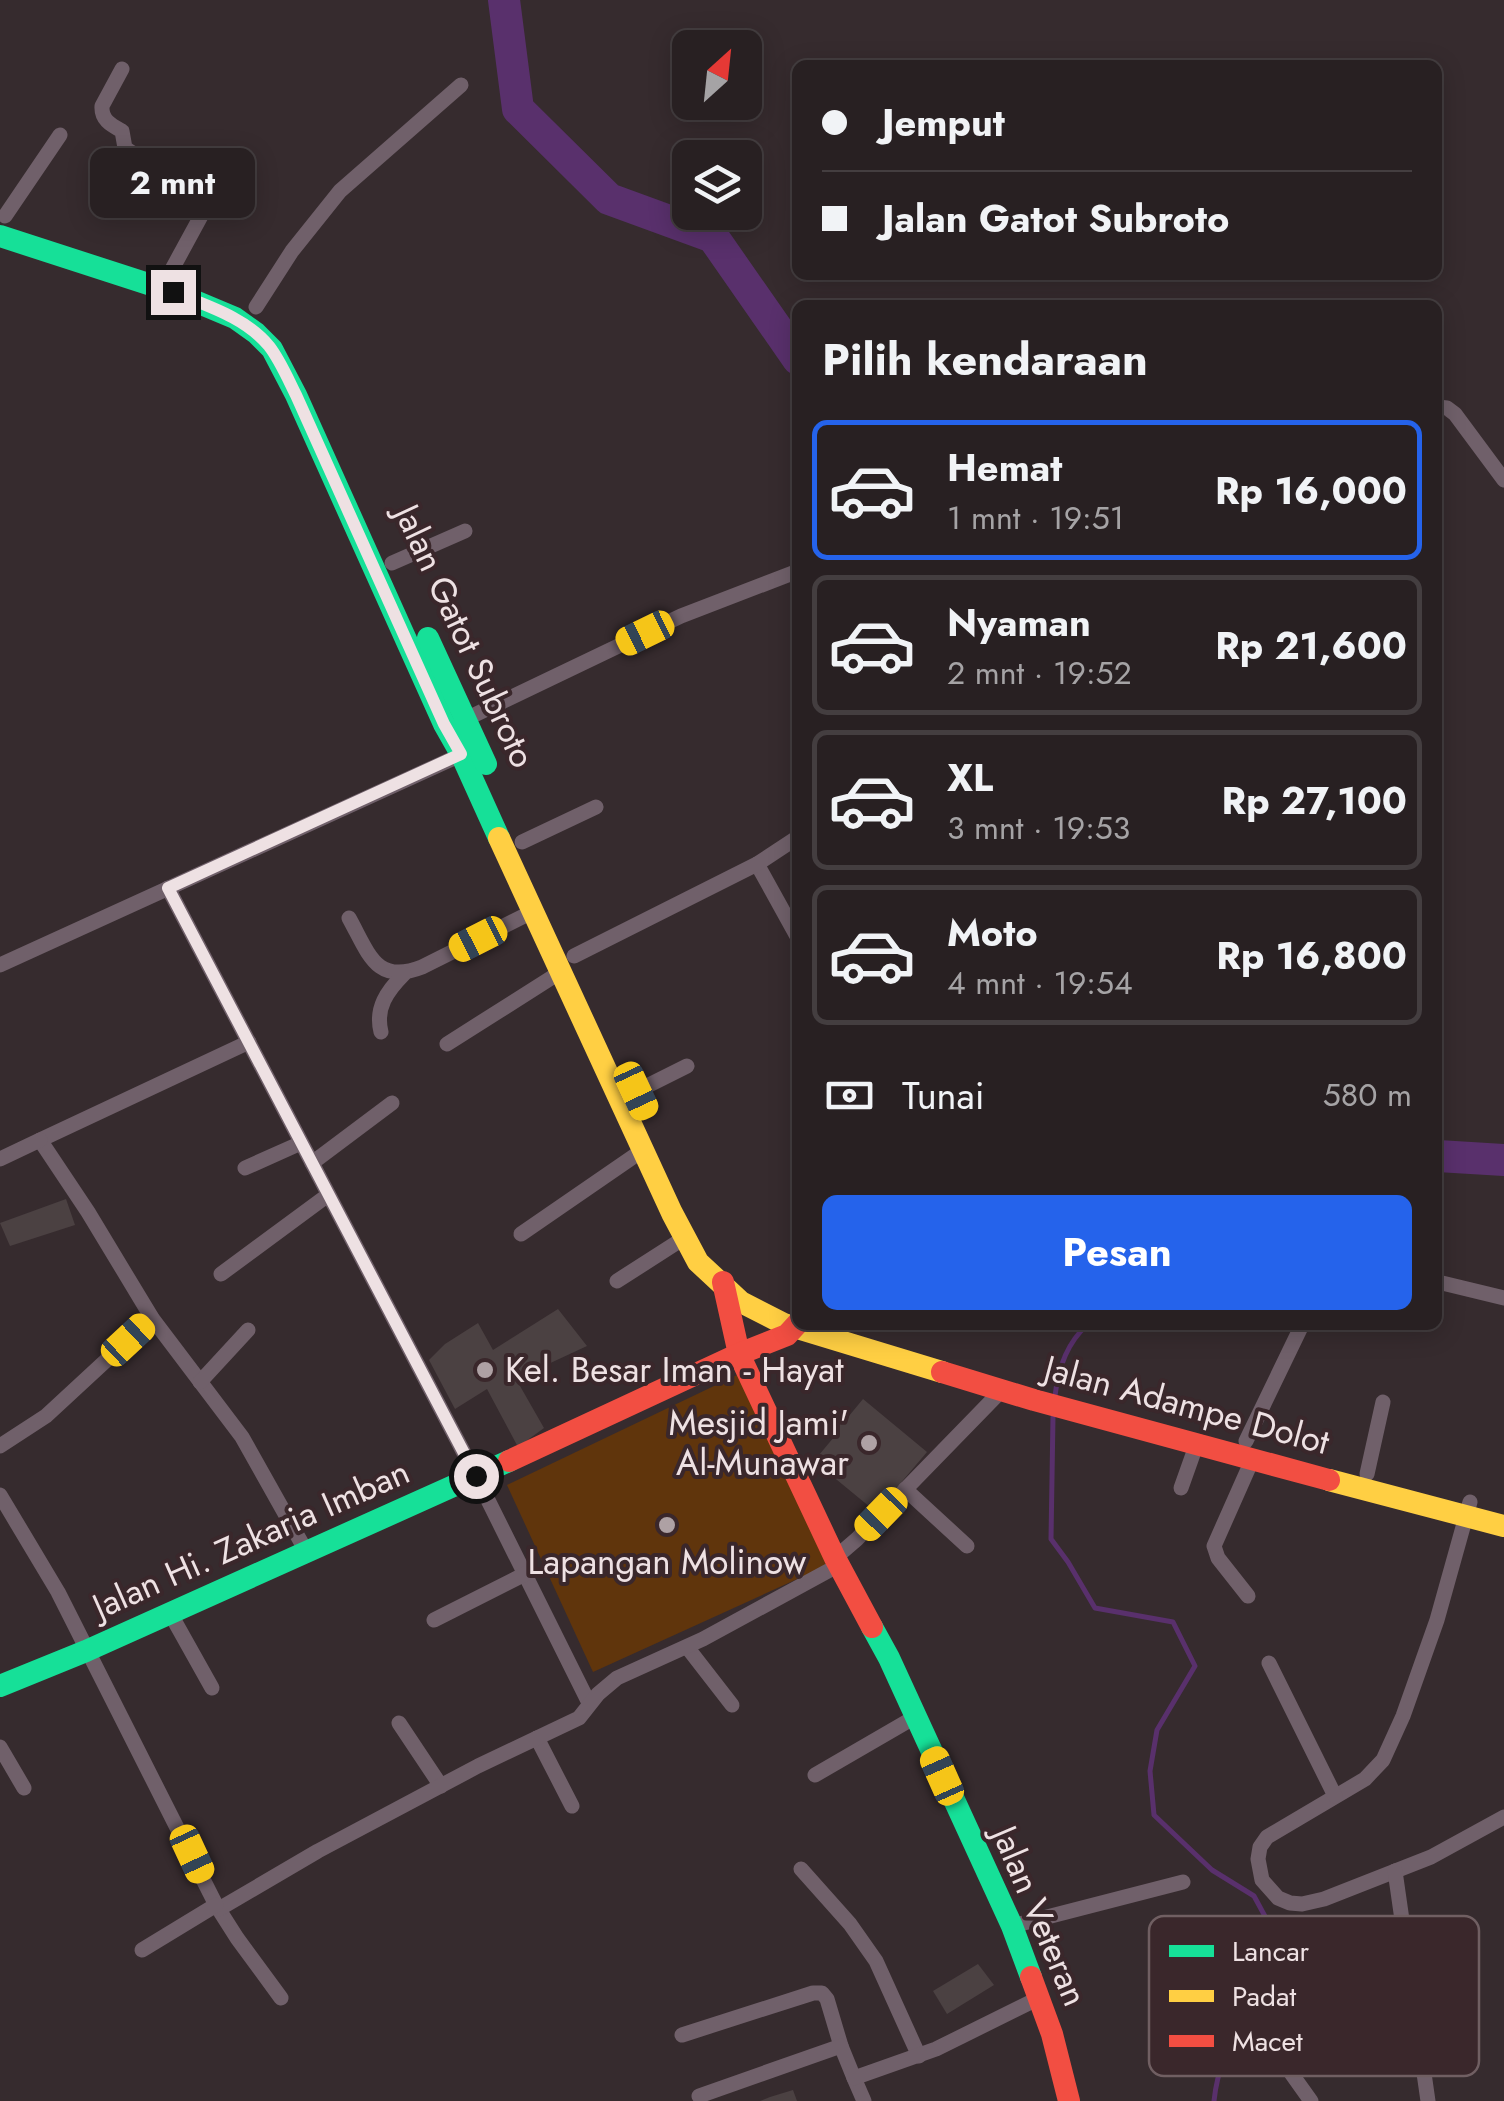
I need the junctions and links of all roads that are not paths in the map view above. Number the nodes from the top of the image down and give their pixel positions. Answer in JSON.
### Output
{"nodes":[{"id":1,"x":122,"y":70,"type":"dead end"},
{"id":2,"x":460,"y":86,"type":"dead end"},
{"id":3,"x":60,"y":136,"type":"dead end"},
{"id":4,"x":2,"y":222,"type":"edge"},
{"id":5,"x":170,"y":272,"type":"junction"},
{"id":6,"x":262,"y":297,"type":"junction"},
{"id":7,"x":307,"y":397,"type":"junction"},
{"id":8,"x":1442,"y":407,"type":"edge"},
{"id":9,"x":1504,"y":480,"type":"edge"},
{"id":10,"x":465,"y":532,"type":"dead end"},
{"id":11,"x":392,"y":563,"type":"junction"},
{"id":12,"x":792,"y":572,"type":"edge"},
{"id":13,"x":466,"y":719,"type":"junction"},
{"id":14,"x":469,"y":750,"type":"junction"},
{"id":15,"x":596,"y":807,"type":"dead end"},
{"id":16,"x":792,"y":841,"type":"edge"},
{"id":17,"x":522,"y":842,"type":"junction"},
{"id":18,"x":757,"y":864,"type":"junction"},
{"id":19,"x":168,"y":888,"type":"junction"},
{"id":20,"x":534,"y":911,"type":"junction"},
{"id":21,"x":349,"y":918,"type":"dead end"},
{"id":22,"x":792,"y":927,"type":"edge"},
{"id":23,"x":1,"y":962,"type":"edge"},
{"id":24,"x":568,"y":964,"type":"junction"},
{"id":25,"x":404,"y":974,"type":"junction"},
{"id":26,"x":380,"y":1032,"type":"dead end"},
{"id":27,"x":249,"y":1042,"type":"junction"},
{"id":28,"x":446,"y":1044,"type":"dead end"},
{"id":29,"x":688,"y":1066,"type":"dead end"},
{"id":30,"x":636,"y":1091,"type":"junction"},
{"id":31,"x":392,"y":1103,"type":"dead end"},
{"id":32,"x":40,"y":1140,"type":"junction"},
{"id":33,"x":301,"y":1143,"type":"junction"},
{"id":34,"x":643,"y":1150,"type":"junction"},
{"id":35,"x":0,"y":1158,"type":"edge"},
{"id":36,"x":312,"y":1163,"type":"junction"},
{"id":37,"x":245,"y":1168,"type":"dead end"},
{"id":38,"x":662,"y":1170,"type":"junction"},
{"id":39,"x":328,"y":1195,"type":"junction"},
{"id":40,"x":522,"y":1234,"type":"dead end"},
{"id":41,"x":684,"y":1238,"type":"junction"},
{"id":42,"x":713,"y":1267,"type":"junction"},
{"id":43,"x":221,"y":1274,"type":"dead end"},
{"id":44,"x":617,"y":1281,"type":"dead end"},
{"id":45,"x":1442,"y":1283,"type":"edge"},
{"id":46,"x":1504,"y":1298,"type":"edge"},
{"id":47,"x":792,"y":1317,"type":"edge"},
{"id":48,"x":152,"y":1318,"type":"junction"},
{"id":49,"x":792,"y":1329,"type":"edge"},
{"id":50,"x":248,"y":1330,"type":"dead end"},
{"id":51,"x":821,"y":1330,"type":"edge"},
{"id":52,"x":849,"y":1330,"type":"edge"},
{"id":53,"x":1300,"y":1330,"type":"edge"},
{"id":54,"x":739,"y":1354,"type":"junction"},
{"id":55,"x":200,"y":1382,"type":"junction"},
{"id":56,"x":1002,"y":1390,"type":"junction"},
{"id":57,"x":1036,"y":1392,"type":"junction"},
{"id":58,"x":1067,"y":1400,"type":"junction"},
{"id":59,"x":1383,"y":1402,"type":"dead end"},
{"id":60,"x":1196,"y":1443,"type":"junction"},
{"id":61,"x":0,"y":1446,"type":"edge"},
{"id":62,"x":1249,"y":1449,"type":"junction"},
{"id":63,"x":1367,"y":1474,"type":"junction"},
{"id":64,"x":476,"y":1476,"type":"junction"},
{"id":65,"x":1181,"y":1488,"type":"dead end"},
{"id":66,"x":905,"y":1489,"type":"junction"},
{"id":67,"x":0,"y":1495,"type":"edge"},
{"id":68,"x":1468,"y":1510,"type":"junction"},
{"id":69,"x":1503,"y":1518,"type":"edge"},
{"id":70,"x":17,"y":1522,"type":"junction"},
{"id":71,"x":0,"y":1532,"type":"edge"},
{"id":72,"x":967,"y":1546,"type":"dead end"},
{"id":73,"x":306,"y":1551,"type":"junction"},
{"id":74,"x":837,"y":1561,"type":"junction"},
{"id":75,"x":525,"y":1574,"type":"junction"},
{"id":76,"x":1248,"y":1596,"type":"dead end"},
{"id":77,"x":170,"y":1613,"type":"junction"},
{"id":78,"x":434,"y":1620,"type":"dead end"},
{"id":79,"x":687,"y":1646,"type":"junction"},
{"id":80,"x":86,"y":1651,"type":"junction"},
{"id":81,"x":1269,"y":1663,"type":"dead end"},
{"id":82,"x":0,"y":1686,"type":"edge"},
{"id":83,"x":212,"y":1688,"type":"dead end"},
{"id":84,"x":589,"y":1703,"type":"junction"},
{"id":85,"x":732,"y":1705,"type":"dead end"},
{"id":86,"x":915,"y":1717,"type":"junction"},
{"id":87,"x":399,"y":1723,"type":"dead end"},
{"id":88,"x":537,"y":1738,"type":"junction"},
{"id":89,"x":0,"y":1747,"type":"edge"},
{"id":90,"x":815,"y":1775,"type":"dead end"},
{"id":91,"x":440,"y":1786,"type":"junction"},
{"id":92,"x":24,"y":1788,"type":"dead end"},
{"id":93,"x":1335,"y":1796,"type":"junction"},
{"id":94,"x":572,"y":1806,"type":"dead end"},
{"id":95,"x":1499,"y":1819,"type":"edge"},
{"id":96,"x":801,"y":1868,"type":"dead end"},
{"id":97,"x":1395,"y":1871,"type":"junction"},
{"id":98,"x":1184,"y":1882,"type":"dead end"},
{"id":99,"x":218,"y":1907,"type":"junction"},
{"id":100,"x":1402,"y":1916,"type":"edge"},
{"id":101,"x":1012,"y":1926,"type":"junction"},
{"id":102,"x":142,"y":1950,"type":"dead end"},
{"id":103,"x":281,"y":1998,"type":"dead end"},
{"id":104,"x":1037,"y":1999,"type":"junction"},
{"id":105,"x":682,"y":2035,"type":"dead end"},
{"id":106,"x":842,"y":2046,"type":"junction"},
{"id":107,"x":920,"y":2056,"type":"junction"},
{"id":108,"x":1293,"y":2076,"type":"edge"},
{"id":109,"x":1425,"y":2076,"type":"edge"},
{"id":110,"x":854,"y":2078,"type":"junction"},
{"id":111,"x":699,"y":2096,"type":"dead end"},
{"id":112,"x":1063,"y":2099,"type":"edge"},
{"id":113,"x":864,"y":2101,"type":"edge"},
{"id":114,"x":1311,"y":2101,"type":"edge"},
{"id":115,"x":1428,"y":2101,"type":"edge"}],
"edges":[{"from":1,"to":5,"type":"street"},
{"from":2,"to":6,"type":"street"},
{"from":3,"to":4,"type":"street"},
{"from":4,"to":5,"type":"main road","name":"Jalan Gatot Subroto"},
{"from":4,"to":7,"type":"main road","name":"Jalan Gatot Subroto"},
{"from":5,"to":6,"type":"main road","name":"Jalan Gatot Subroto"},
{"from":6,"to":7,"type":"main road","name":"Jalan Gatot Subroto"},
{"from":7,"to":11,"type":"main road","name":"Jalan Gatot Subroto"},
{"from":7,"to":14,"type":"main road","name":"Jalan Gatot Subroto"},
{"from":8,"to":9,"type":"street"},
{"from":10,"to":11,"type":"street"},
{"from":11,"to":13,"type":"main road","name":"Jalan Gatot Subroto"},
{"from":12,"to":13,"type":"street"},
{"from":13,"to":14,"type":"main road","name":"Jalan Gatot Subroto"},
{"from":14,"to":17,"type":"main road","name":"Jalan Gatot Subroto"},
{"from":14,"to":19,"type":"street"},
{"from":14,"to":20,"type":"main road","name":"Jalan Gatot Subroto"},
{"from":15,"to":17,"type":"street"},
{"from":16,"to":18,"type":"street"},
{"from":17,"to":24,"type":"main road","name":"Jalan Gatot Subroto"},
{"from":18,"to":22,"type":"street"},
{"from":18,"to":24,"type":"street"},
{"from":19,"to":23,"type":"street"},
{"from":19,"to":27,"type":"street"},
{"from":20,"to":24,"type":"main road","name":"Jalan Gatot Subroto"},
{"from":20,"to":25,"type":"street"},
{"from":21,"to":25,"type":"street"},
{"from":24,"to":28,"type":"street"},
{"from":24,"to":30,"type":"main road","name":"Jalan Gatot Subroto"},
{"from":24,"to":34,"type":"main road","name":"Jalan Gatot Subroto"},
{"from":25,"to":26,"type":"street"},
{"from":27,"to":32,"type":"street"},
{"from":27,"to":33,"type":"street"},
{"from":29,"to":30,"type":"street"},
{"from":30,"to":38,"type":"main road","name":"Jalan Gatot Subroto"},
{"from":31,"to":36,"type":"street"},
{"from":32,"to":35,"type":"street"},
{"from":32,"to":48,"type":"street"},
{"from":33,"to":36,"type":"street"},
{"from":33,"to":37,"type":"street"},
{"from":34,"to":38,"type":"main road","name":"Jalan Gatot Subroto"},
{"from":34,"to":40,"type":"street"},
{"from":36,"to":39,"type":"street"},
{"from":38,"to":41,"type":"main road","name":"Jalan Gatot Subroto"},
{"from":38,"to":42,"type":"main road","name":"Jalan Gatot Subroto"},
{"from":39,"to":43,"type":"street"},
{"from":39,"to":64,"type":"street"},
{"from":41,"to":42,"type":"main road","name":"Jalan Gatot Subroto"},
{"from":41,"to":44,"type":"street"},
{"from":42,"to":47,"type":"main road","name":"Jalan Adampe Dolot"},
{"from":42,"to":54,"type":"main road","name":"Jalan Veteran"},
{"from":45,"to":46,"type":"street"},
{"from":48,"to":55,"type":"street"},
{"from":48,"to":61,"type":"street"},
{"from":49,"to":54,"type":"main road","name":"Jalan Hi. Zakaria Imban"},
{"from":50,"to":55,"type":"street"},
{"from":51,"to":56,"type":"main road","name":"Jalan Adampe Dolot"},
{"from":52,"to":57,"type":"main road","name":"Jalan Adampe Dolot"},
{"from":53,"to":62,"type":"street"},
{"from":54,"to":64,"type":"main road","name":"Jalan Hi. Zakaria Imban"},
{"from":54,"to":74,"type":"main road","name":"Jalan Veteran"},
{"from":55,"to":73,"type":"street"},
{"from":56,"to":57,"type":"main road","name":"Jalan Adampe Dolot"},
{"from":56,"to":66,"type":"street"},
{"from":57,"to":58,"type":"main road","name":"Jalan Adampe Dolot"},
{"from":58,"to":60,"type":"main road","name":"Jalan Adampe Dolot"},
{"from":58,"to":62,"type":"main road","name":"Jalan Adampe Dolot"},
{"from":59,"to":63,"type":"street"},
{"from":60,"to":62,"type":"main road","name":"Jalan Adampe Dolot"},
{"from":60,"to":65,"type":"street"},
{"from":62,"to":63,"type":"main road","name":"Jalan Adampe Dolot"},
{"from":62,"to":68,"type":"main road","name":"Jalan Adampe Dolot"},
{"from":62,"to":76,"type":"street"},
{"from":63,"to":68,"type":"main road","name":"Jalan Adampe Dolot"},
{"from":64,"to":73,"type":"main road","name":"Jalan Hi. Zakaria Imban"},
{"from":64,"to":75,"type":"street"},
{"from":66,"to":72,"type":"street"},
{"from":66,"to":74,"type":"street"},
{"from":67,"to":70,"type":"street"},
{"from":68,"to":69,"type":"main road","name":"Jalan Adampe Dolot"},
{"from":68,"to":93,"type":"street"},
{"from":70,"to":71,"type":"street"},
{"from":70,"to":80,"type":"street"},
{"from":73,"to":77,"type":"main road","name":"Jalan Hi. Zakaria Imban"},
{"from":74,"to":79,"type":"street"},
{"from":74,"to":86,"type":"main road","name":"Jalan Veteran"},
{"from":75,"to":78,"type":"street"},
{"from":75,"to":84,"type":"street"},
{"from":77,"to":80,"type":"main road","name":"Jalan Hi. Zakaria Imban"},
{"from":77,"to":83,"type":"street"},
{"from":79,"to":84,"type":"street"},
{"from":79,"to":85,"type":"street"},
{"from":80,"to":82,"type":"main road","name":"Jalan Hi. Zakaria Imban"},
{"from":80,"to":99,"type":"street"},
{"from":81,"to":93,"type":"street"},
{"from":84,"to":88,"type":"street"},
{"from":86,"to":90,"type":"street"},
{"from":86,"to":101,"type":"main road","name":"Jalan Veteran"},
{"from":87,"to":91,"type":"street"},
{"from":88,"to":91,"type":"street"},
{"from":88,"to":94,"type":"street"},
{"from":89,"to":92,"type":"street"},
{"from":91,"to":99,"type":"street"},
{"from":93,"to":97,"type":"street"},
{"from":95,"to":97,"type":"street"},
{"from":96,"to":107,"type":"street"},
{"from":97,"to":100,"type":"street"},
{"from":98,"to":101,"type":"street"},
{"from":99,"to":102,"type":"street"},
{"from":99,"to":103,"type":"street"},
{"from":101,"to":104,"type":"main road","name":"Jalan Veteran"},
{"from":104,"to":107,"type":"street"},
{"from":104,"to":112,"type":"main road","name":"Jalan Veteran"},
{"from":105,"to":106,"type":"street"},
{"from":106,"to":110,"type":"street"},
{"from":106,"to":111,"type":"street"},
{"from":107,"to":110,"type":"street"},
{"from":108,"to":114,"type":"street"},
{"from":109,"to":115,"type":"street"},
{"from":110,"to":113,"type":"street"}]}
